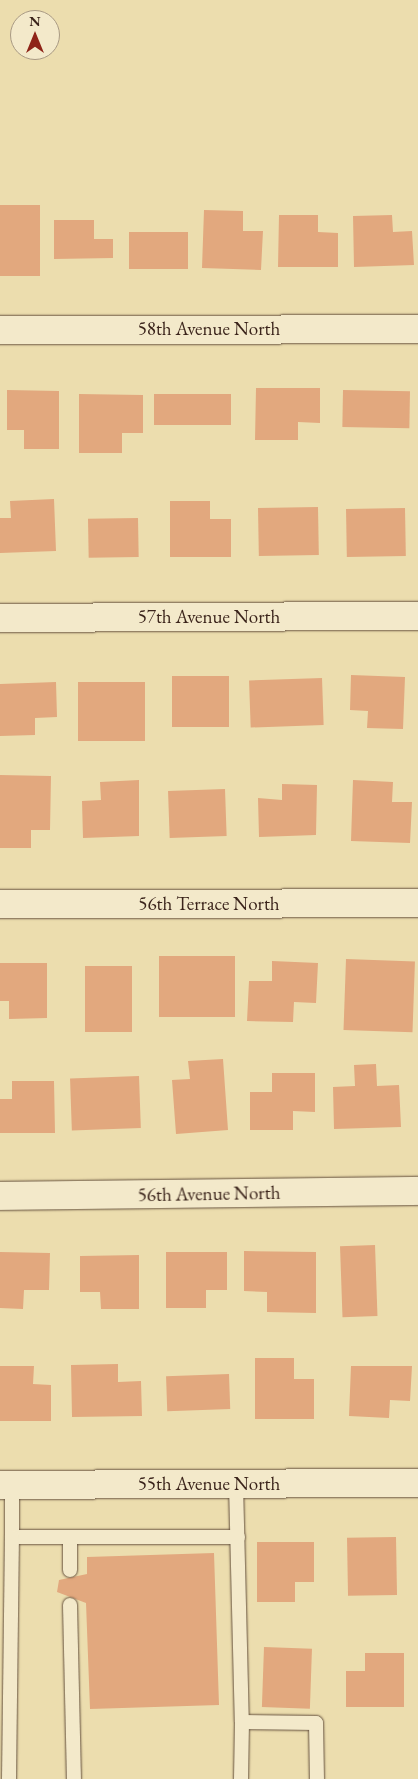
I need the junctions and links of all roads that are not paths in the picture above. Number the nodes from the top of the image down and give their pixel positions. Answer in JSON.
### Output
{"nodes":[{"id":1,"x":418,"y":328,"type":"edge"},
{"id":2,"x":0,"y":330,"type":"edge"},
{"id":3,"x":418,"y":616,"type":"edge"},
{"id":4,"x":0,"y":618,"type":"edge"},
{"id":5,"x":418,"y":903,"type":"edge"},
{"id":6,"x":0,"y":904,"type":"edge"},
{"id":7,"x":418,"y":1191,"type":"edge"},
{"id":8,"x":0,"y":1196,"type":"edge"},
{"id":9,"x":418,"y":1483,"type":"edge"},
{"id":10,"x":236,"y":1484,"type":"junction"},
{"id":11,"x":6,"y":1485,"type":"edge"},
{"id":12,"x":238,"y":1537,"type":"junction"},
{"id":13,"x":12,"y":1538,"type":"junction"},
{"id":14,"x":70,"y":1538,"type":"junction"},
{"id":15,"x":70,"y":1570,"type":"dead end"},
{"id":16,"x":70,"y":1605,"type":"dead end"},
{"id":17,"x":242,"y":1722,"type":"junction"},
{"id":18,"x":8,"y":1779,"type":"edge"},
{"id":19,"x":74,"y":1779,"type":"edge"},
{"id":20,"x":241,"y":1779,"type":"edge"},
{"id":21,"x":317,"y":1779,"type":"edge"}],
"edges":[{"from":1,"to":2,"type":"street","name":"58th Avenue North"},
{"from":3,"to":4,"type":"street","name":"57th Avenue North"},
{"from":5,"to":6,"type":"street","name":"56th Terrace North"},
{"from":7,"to":8,"type":"street","name":"56th Avenue North"},
{"from":9,"to":10,"type":"street","name":"55th Avenue North"},
{"from":10,"to":11,"type":"street","name":"55th Avenue North"},
{"from":10,"to":12,"type":"lane"},
{"from":11,"to":13,"type":"lane"},
{"from":12,"to":14,"type":"lane"},
{"from":12,"to":17,"type":"lane"},
{"from":13,"to":14,"type":"lane"},
{"from":13,"to":18,"type":"lane"},
{"from":14,"to":15,"type":"lane"},
{"from":16,"to":19,"type":"lane"},
{"from":17,"to":20,"type":"lane"},
{"from":17,"to":21,"type":"lane"}]}
